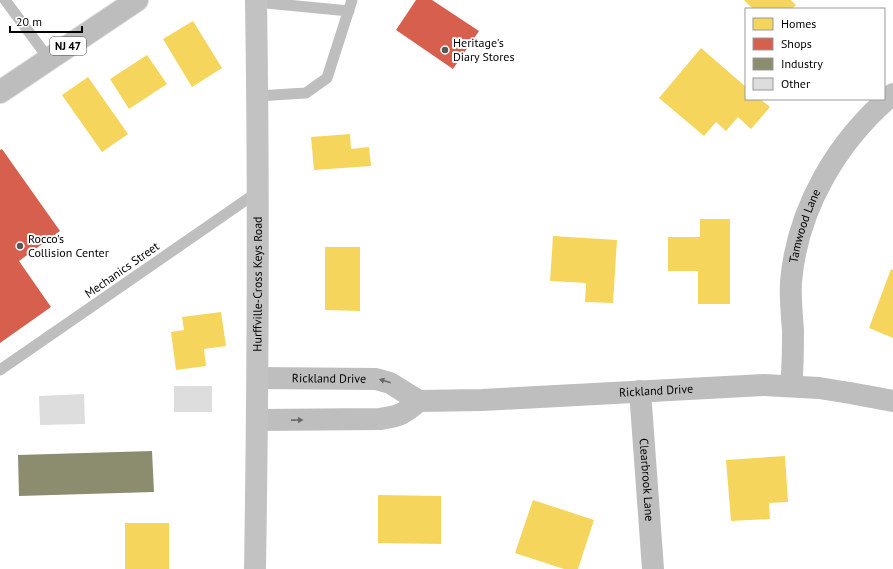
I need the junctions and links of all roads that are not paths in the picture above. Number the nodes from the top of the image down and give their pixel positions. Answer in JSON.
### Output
{"nodes":[{"id":1,"x":5,"y":0,"type":"edge"},
{"id":2,"x":136,"y":0,"type":"edge"},
{"id":3,"x":352,"y":0,"type":"edge"},
{"id":4,"x":256,"y":1,"type":"edge"},
{"id":5,"x":349,"y":12,"type":"junction"},
{"id":6,"x":49,"y":59,"type":"junction"},
{"id":7,"x":0,"y":92,"type":"edge"},
{"id":8,"x":893,"y":94,"type":"edge"},
{"id":9,"x":257,"y":96,"type":"junction"},
{"id":10,"x":259,"y":191,"type":"junction"},
{"id":11,"x":0,"y":370,"type":"edge"},
{"id":12,"x":258,"y":378,"type":"junction"},
{"id":13,"x":792,"y":386,"type":"junction"},
{"id":14,"x":640,"y":391,"type":"junction"},
{"id":15,"x":419,"y":401,"type":"junction"},
{"id":16,"x":893,"y":402,"type":"edge"},
{"id":17,"x":258,"y":420,"type":"junction"},
{"id":18,"x":255,"y":569,"type":"edge"},
{"id":19,"x":653,"y":569,"type":"edge"}],
"edges":[{"from":1,"to":6,"type":"lane"},
{"from":2,"to":6,"type":"main road","number":"NJ 47"},
{"from":3,"to":5,"type":"lane"},
{"from":4,"to":5,"type":"lane"},
{"from":4,"to":9,"type":"main road","name":"Hurffville-Cross Keys Road"},
{"from":5,"to":9,"type":"lane"},
{"from":6,"to":7,"type":"main road","number":"NJ 47"},
{"from":8,"to":13,"type":"street","name":"Tamwood Lane"},
{"from":9,"to":10,"type":"main road","name":"Hurffville-Cross Keys Road"},
{"from":10,"to":11,"type":"lane","name":"Mechanics Street"},
{"from":10,"to":12,"type":"main road","name":"Hurffville-Cross Keys Road"},
{"from":15,"to":12,"type":"street","name":"Rickland Drive","one_way":true},
{"from":12,"to":17,"type":"main road","name":"Hurffville-Cross Keys Road"},
{"from":13,"to":14,"type":"street","name":"Rickland Drive"},
{"from":13,"to":16,"type":"street","name":"Rickland Drive"},
{"from":14,"to":15,"type":"street","name":"Rickland Drive"},
{"from":14,"to":19,"type":"street","name":"Clearbrook Lane"},
{"from":17,"to":15,"type":"street","one_way":true},
{"from":17,"to":18,"type":"main road","name":"Hurffville-Cross Keys Road"}]}
